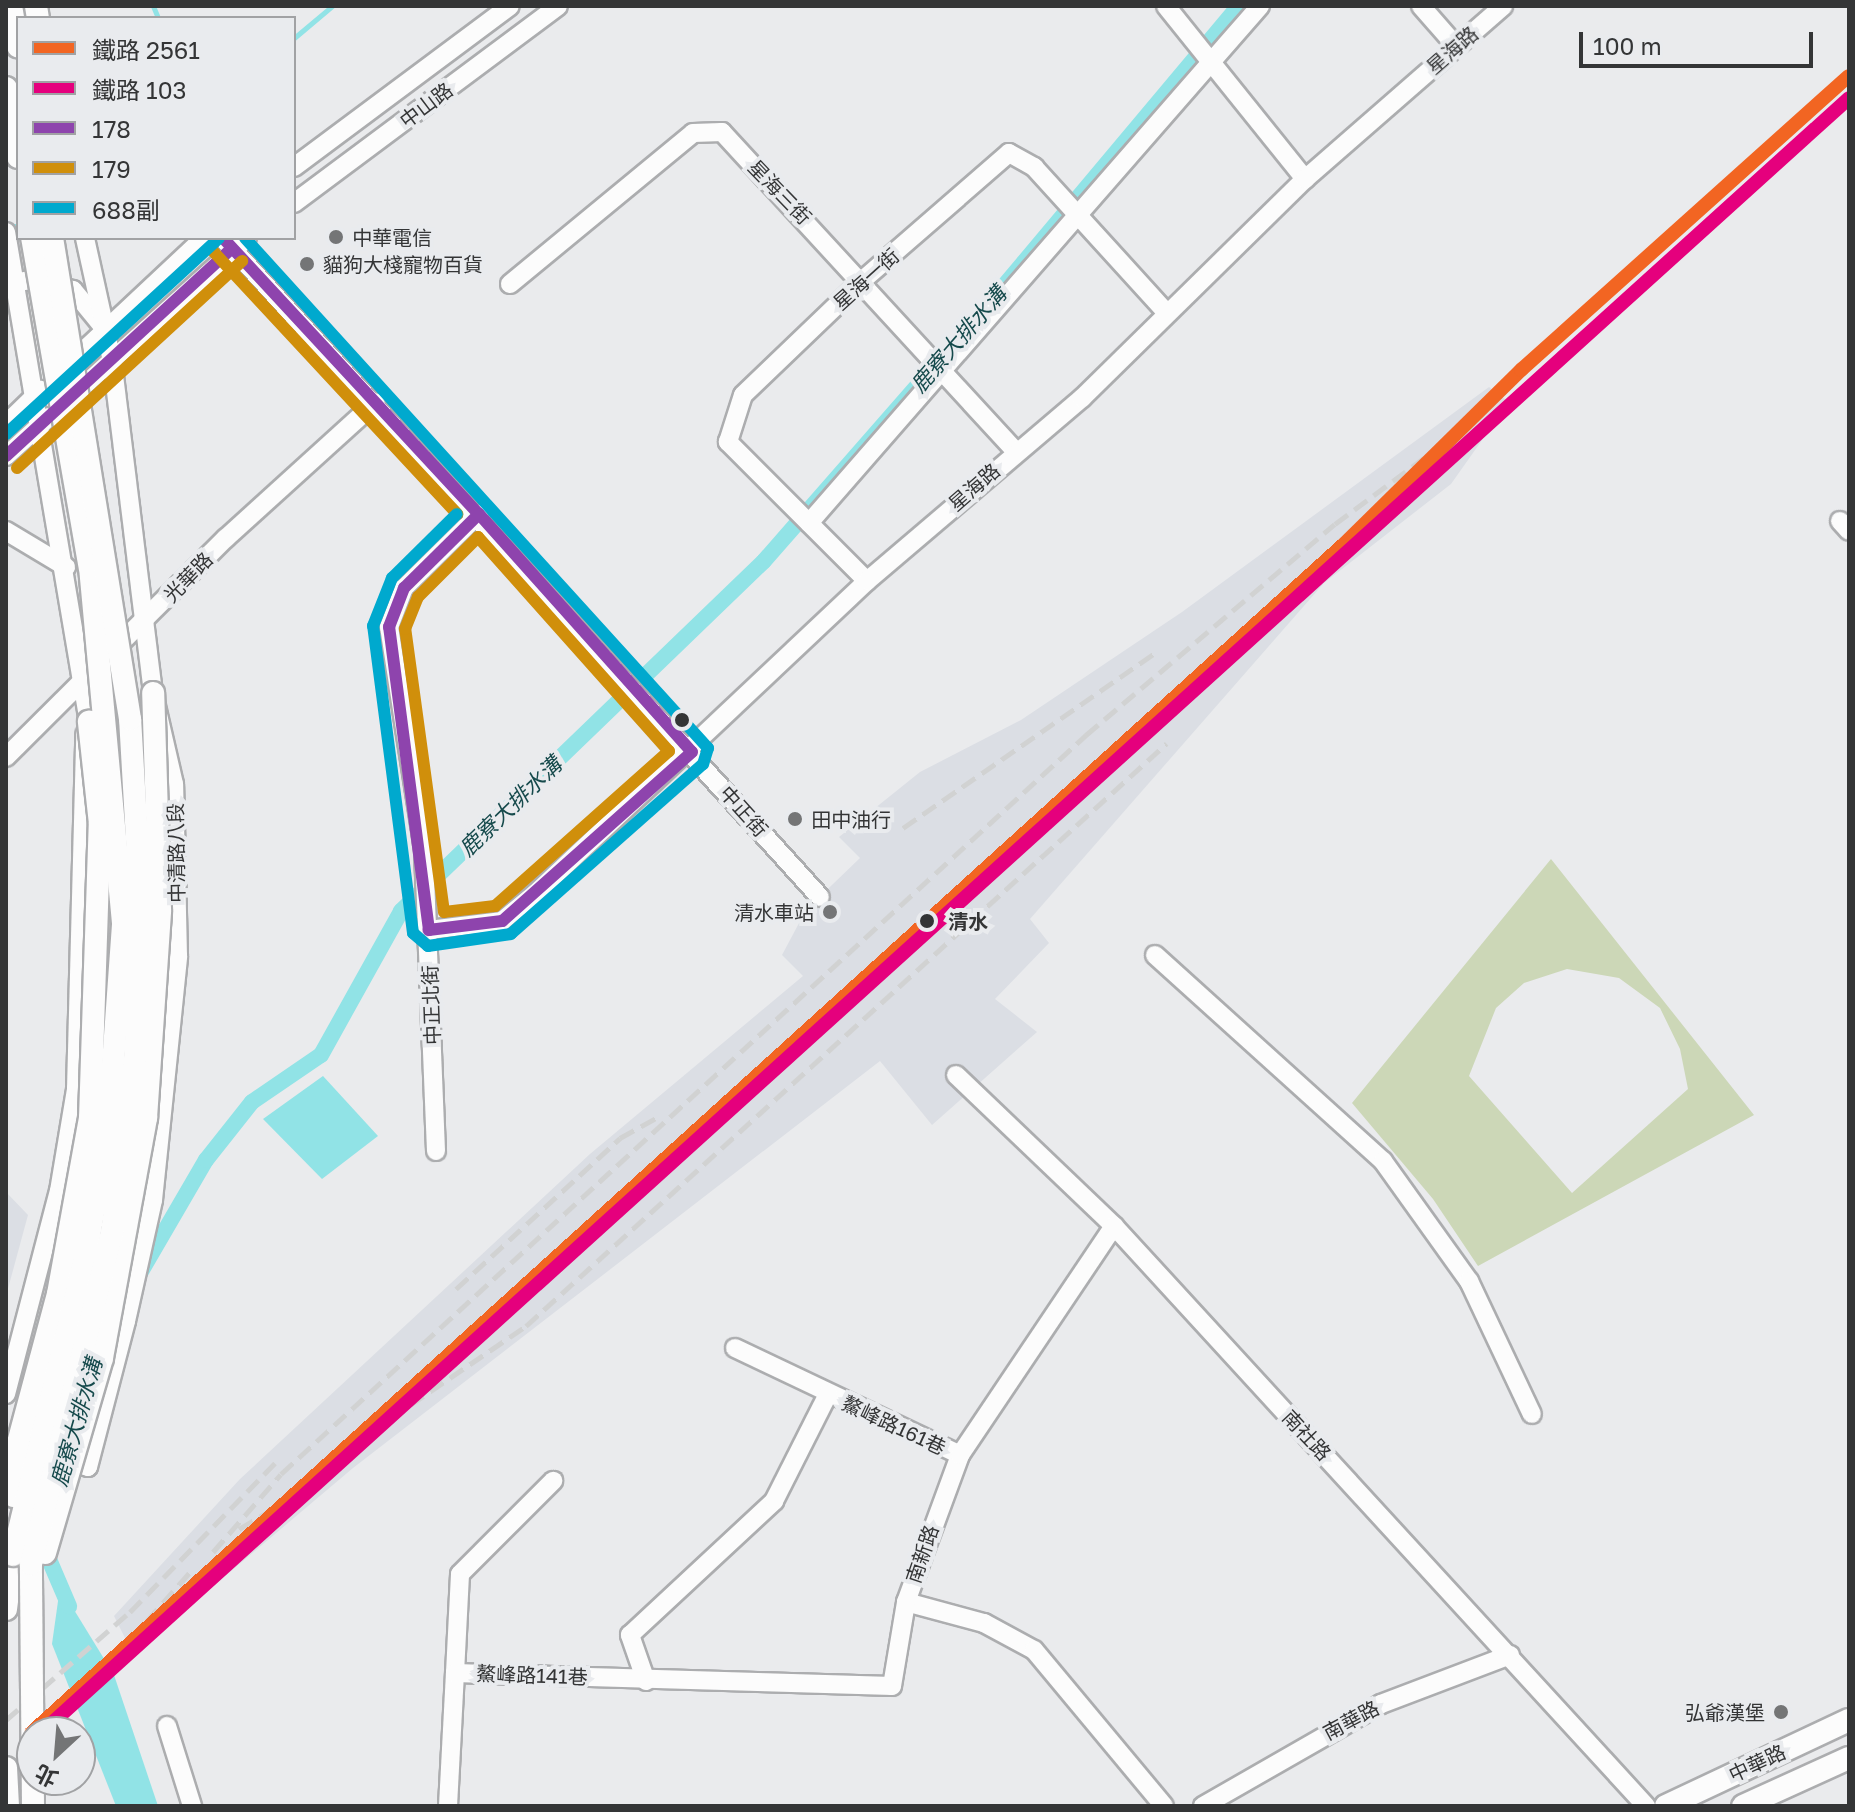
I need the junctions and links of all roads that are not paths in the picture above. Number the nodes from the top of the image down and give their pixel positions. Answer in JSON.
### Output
{"nodes":[{"id":1,"x":11,"y":6,"type":"edge"},
{"id":2,"x":510,"y":6,"type":"edge"},
{"id":3,"x":558,"y":6,"type":"edge"},
{"id":4,"x":1166,"y":6,"type":"edge"},
{"id":5,"x":1260,"y":6,"type":"edge"},
{"id":6,"x":1421,"y":6,"type":"edge"},
{"id":7,"x":1503,"y":6,"type":"edge"},
{"id":8,"x":16,"y":35,"type":"edge"},
{"id":9,"x":1456,"y":46,"type":"junction"},
{"id":10,"x":1213,"y":68,"type":"junction"},
{"id":11,"x":6,"y":88,"type":"edge"},
{"id":12,"x":16,"y":146,"type":"edge"},
{"id":13,"x":296,"y":166,"type":"edge"},
{"id":14,"x":1305,"y":179,"type":"junction"},
{"id":15,"x":296,"y":202,"type":"edge"},
{"id":16,"x":1076,"y":220,"type":"junction"},
{"id":17,"x":6,"y":235,"type":"edge"},
{"id":18,"x":32,"y":240,"type":"edge"},
{"id":19,"x":52,"y":240,"type":"edge"},
{"id":20,"x":85,"y":240,"type":"edge"},
{"id":21,"x":200,"y":240,"type":"edge"},
{"id":22,"x":233,"y":242,"type":"edge"},
{"id":23,"x":864,"y":279,"type":"junction"},
{"id":24,"x":13,"y":283,"type":"edge"},
{"id":25,"x":510,"y":284,"type":"dead end"},
{"id":26,"x":1167,"y":313,"type":"junction"},
{"id":27,"x":106,"y":330,"type":"junction"},
{"id":28,"x":112,"y":361,"type":"junction"},
{"id":29,"x":945,"y":366,"type":"junction"},
{"id":30,"x":36,"y":394,"type":"junction"},
{"id":31,"x":376,"y":402,"type":"junction"},
{"id":32,"x":43,"y":421,"type":"junction"},
{"id":33,"x":6,"y":424,"type":"edge"},
{"id":34,"x":1016,"y":452,"type":"junction"},
{"id":35,"x":6,"y":456,"type":"edge"},
{"id":36,"x":479,"y":514,"type":"junction"},
{"id":37,"x":809,"y":523,"type":"junction"},
{"id":38,"x":6,"y":531,"type":"edge"},
{"id":39,"x":66,"y":567,"type":"junction"},
{"id":40,"x":867,"y":581,"type":"junction"},
{"id":41,"x":145,"y":621,"type":"junction"},
{"id":42,"x":79,"y":681,"type":"junction"},
{"id":43,"x":153,"y":693,"type":"junction"},
{"id":44,"x":89,"y":721,"type":"junction"},
{"id":45,"x":692,"y":752,"type":"junction"},
{"id":46,"x":7,"y":753,"type":"edge"},
{"id":47,"x":820,"y":897,"type":"dead end"},
{"id":48,"x":429,"y":930,"type":"junction"},
{"id":49,"x":1155,"y":955,"type":"dead end"},
{"id":50,"x":956,"y":1075,"type":"dead end"},
{"id":51,"x":436,"y":1151,"type":"dead end"},
{"id":52,"x":1114,"y":1226,"type":"junction"},
{"id":53,"x":735,"y":1348,"type":"dead end"},
{"id":54,"x":6,"y":1394,"type":"edge"},
{"id":55,"x":828,"y":1394,"type":"junction"},
{"id":56,"x":1532,"y":1414,"type":"dead end"},
{"id":57,"x":6,"y":1443,"type":"edge"},
{"id":58,"x":960,"y":1455,"type":"junction"},
{"id":59,"x":553,"y":1481,"type":"dead end"},
{"id":60,"x":13,"y":1555,"type":"junction"},
{"id":61,"x":31,"y":1588,"type":"junction"},
{"id":62,"x":906,"y":1602,"type":"junction"},
{"id":63,"x":6,"y":1609,"type":"edge"},
{"id":64,"x":1510,"y":1655,"type":"junction"},
{"id":65,"x":455,"y":1673,"type":"junction"},
{"id":66,"x":646,"y":1681,"type":"junction"},
{"id":67,"x":1849,"y":1720,"type":"edge"},
{"id":68,"x":167,"y":1726,"type":"dead end"},
{"id":69,"x":1849,"y":1758,"type":"edge"},
{"id":70,"x":6,"y":1768,"type":"edge"},
{"id":71,"x":8,"y":1806,"type":"edge"},
{"id":72,"x":33,"y":1806,"type":"edge"},
{"id":73,"x":192,"y":1806,"type":"edge"},
{"id":74,"x":448,"y":1806,"type":"edge"},
{"id":75,"x":1164,"y":1806,"type":"edge"},
{"id":76,"x":1203,"y":1806,"type":"edge"},
{"id":77,"x":1646,"y":1806,"type":"edge"},
{"id":78,"x":1666,"y":1806,"type":"edge"},
{"id":79,"x":1743,"y":1806,"type":"edge"}],
"edges":[{"from":1,"to":8,"type":"main road"},
{"from":2,"to":13,"type":"street","name":"中山路"},
{"from":3,"to":15,"type":"street","name":"中山路"},
{"from":4,"to":10,"type":"street"},
{"from":5,"to":10,"type":"street"},
{"from":6,"to":9,"type":"street"},
{"from":7,"to":9,"type":"street","name":"星海路"},
{"from":9,"to":14,"type":"street","name":"星海路"},
{"from":10,"to":14,"type":"street"},
{"from":10,"to":16,"type":"street"},
{"from":11,"to":12,"type":"main road"},
{"from":14,"to":26,"type":"street","name":"星海路"},
{"from":16,"to":23,"type":"street","name":"星海一街"},
{"from":16,"to":26,"type":"street","name":"星海一街"},
{"from":16,"to":29,"type":"street"},
{"from":17,"to":24,"type":"street"},
{"from":18,"to":60,"type":"main road","bridge":true},
{"from":19,"to":61,"type":"main road","bridge":true},
{"from":20,"to":27,"type":"street","name":"中清路八段"},
{"from":21,"to":27,"type":"street"},
{"from":22,"to":28,"type":"street"},
{"from":22,"to":31,"type":"street"},
{"from":23,"to":25,"type":"street","name":"星海三街"},
{"from":23,"to":29,"type":"street","name":"星海三街"},
{"from":23,"to":37,"type":"street","name":"星海一街"},
{"from":24,"to":27,"type":"street"},
{"from":24,"to":30,"type":"street"},
{"from":26,"to":34,"type":"street","name":"星海路"},
{"from":27,"to":28,"type":"street","name":"中清路八段"},
{"from":27,"to":30,"type":"street"},
{"from":28,"to":32,"type":"street"},
{"from":28,"to":41,"type":"street","name":"中清路八段"},
{"from":29,"to":34,"type":"street","name":"星海三街"},
{"from":29,"to":37,"type":"street"},
{"from":30,"to":32,"type":"street"},
{"from":30,"to":33,"type":"street"},
{"from":31,"to":36,"type":"street"},
{"from":31,"to":41,"type":"street","name":"光華路"},
{"from":32,"to":35,"type":"street"},
{"from":32,"to":39,"type":"street"},
{"from":34,"to":40,"type":"street","name":"星海路"},
{"from":36,"to":45,"type":"street","name":"中正街"},
{"from":36,"to":48,"type":"street","name":"中正北街"},
{"from":37,"to":40,"type":"street","name":"星海一街"},
{"from":38,"to":39,"type":"street"},
{"from":39,"to":42,"type":"street"},
{"from":40,"to":45,"type":"street","name":"星海路"},
{"from":41,"to":42,"type":"street","name":"光華路"},
{"from":41,"to":43,"type":"street","name":"中清路八段"},
{"from":42,"to":44,"type":"street"},
{"from":42,"to":46,"type":"street","name":"光華路"},
{"from":43,"to":57,"type":"street","name":"中清路八段"},
{"from":43,"to":61,"type":"main road","bridge":true},
{"from":44,"to":54,"type":"street"},
{"from":44,"to":60,"type":"main road","bridge":true},
{"from":45,"to":47,"type":"street","name":"中正街"},
{"from":45,"to":48,"type":"street","name":"星海路"},
{"from":48,"to":51,"type":"street","name":"中正北街"},
{"from":49,"to":56,"type":"street"},
{"from":50,"to":52,"type":"street","name":"南社路"},
{"from":52,"to":58,"type":"street","name":"南新路"},
{"from":52,"to":64,"type":"street","name":"南社路"},
{"from":53,"to":55,"type":"street","name":"鰲峰路161巷"},
{"from":55,"to":58,"type":"street","name":"鰲峰路161巷"},
{"from":55,"to":66,"type":"street","name":"鰲峰路161巷"},
{"from":58,"to":62,"type":"street","name":"南新路"},
{"from":59,"to":65,"type":"street"},
{"from":60,"to":63,"type":"main road"},
{"from":61,"to":72,"type":"main road","bridge":true},
{"from":62,"to":66,"type":"street","name":"南新路"},
{"from":62,"to":75,"type":"street"},
{"from":64,"to":76,"type":"street","name":"南華路"},
{"from":64,"to":77,"type":"street","name":"南社路"},
{"from":65,"to":66,"type":"street","name":"鰲峰路141巷"},
{"from":65,"to":74,"type":"street","name":"鰲峰路141巷"},
{"from":67,"to":78,"type":"main road","name":"中華路"},
{"from":68,"to":73,"type":"street"},
{"from":69,"to":79,"type":"main road","name":"中華路"},
{"from":70,"to":71,"type":"main road"}]}
